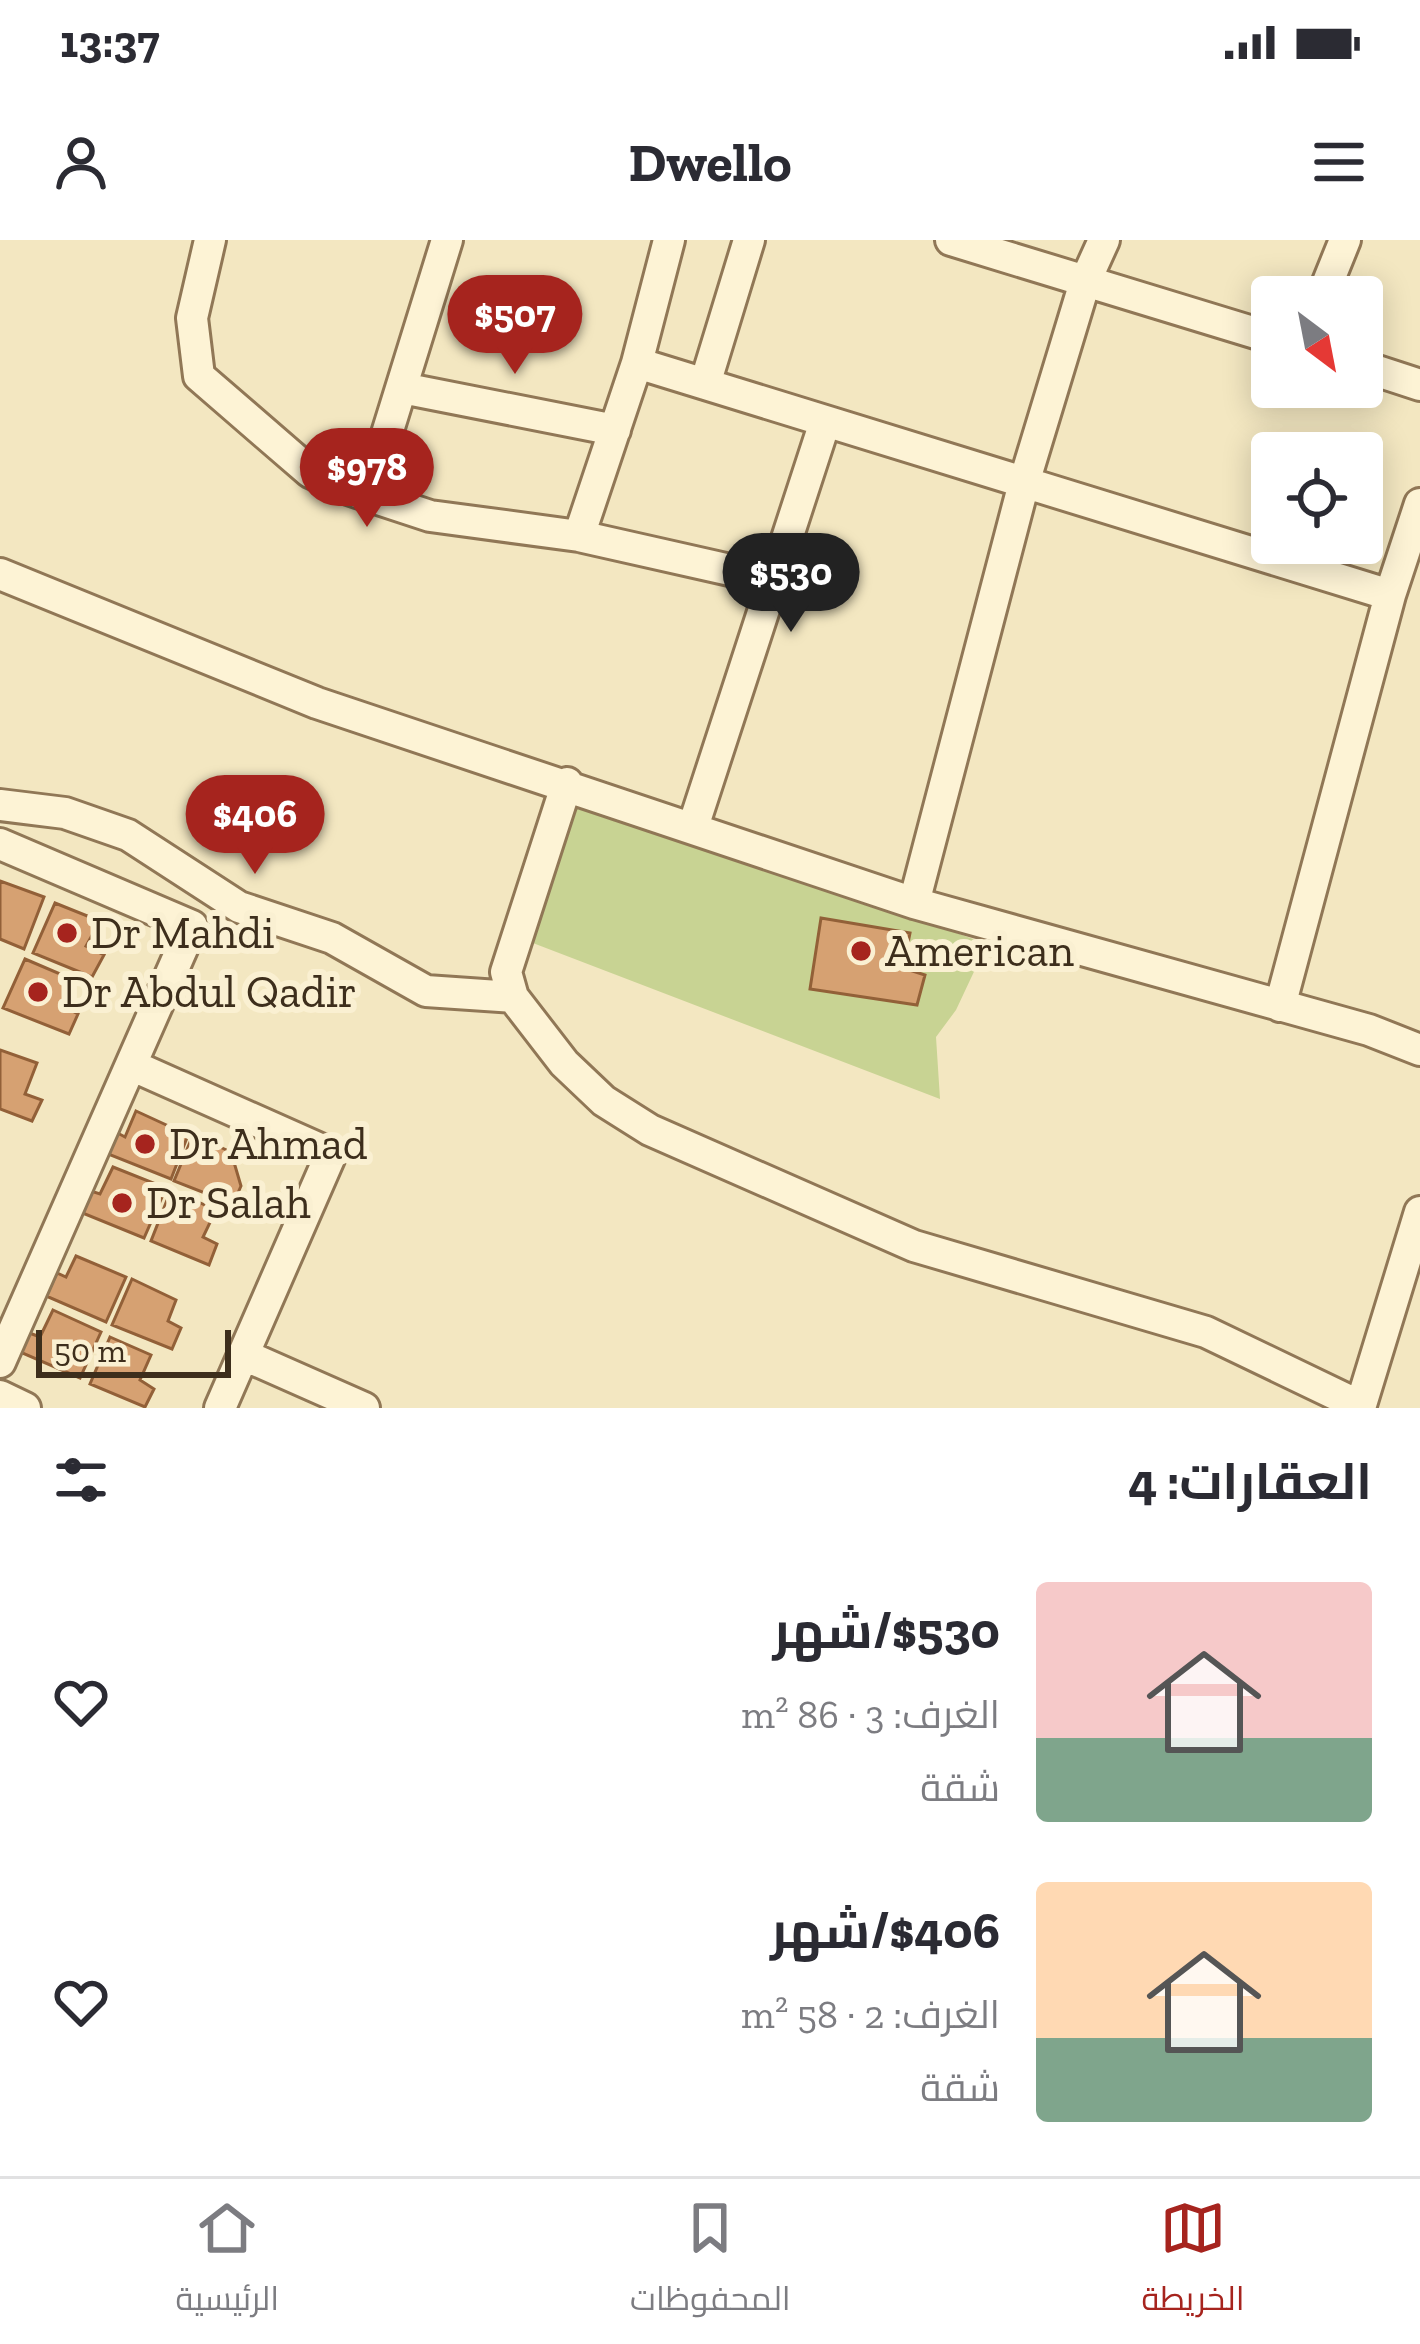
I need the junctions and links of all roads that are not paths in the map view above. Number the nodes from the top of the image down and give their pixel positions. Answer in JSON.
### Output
{"nodes":[{"id":1,"x":210,"y":240,"type":"edge"},
{"id":2,"x":447,"y":240,"type":"edge"},
{"id":3,"x":669,"y":240,"type":"edge"},
{"id":4,"x":749,"y":240,"type":"edge"},
{"id":5,"x":951,"y":240,"type":"edge"},
{"id":6,"x":1104,"y":240,"type":"edge"},
{"id":7,"x":1345,"y":240,"type":"edge"},
{"id":8,"x":1330,"y":276,"type":"edge"},
{"id":9,"x":1085,"y":281,"type":"junction"},
{"id":10,"x":1251,"y":332,"type":"edge"},
{"id":11,"x":638,"y":363,"type":"junction"},
{"id":12,"x":1383,"y":373,"type":"edge"},
{"id":13,"x":705,"y":384,"type":"junction"},
{"id":14,"x":1420,"y":385,"type":"edge"},
{"id":15,"x":403,"y":388,"type":"junction"},
{"id":16,"x":826,"y":422,"type":"junction"},
{"id":17,"x":615,"y":430,"type":"junction"},
{"id":18,"x":1024,"y":483,"type":"junction"},
{"id":19,"x":368,"y":495,"type":"junction"},
{"id":20,"x":1420,"y":504,"type":"edge"},
{"id":21,"x":579,"y":536,"type":"junction"},
{"id":22,"x":0,"y":574,"type":"edge"},
{"id":23,"x":774,"y":580,"type":"junction"},
{"id":24,"x":1390,"y":596,"type":"junction"},
{"id":25,"x":567,"y":783,"type":"junction"},
{"id":26,"x":0,"y":805,"type":"edge"},
{"id":27,"x":694,"y":827,"type":"junction"},
{"id":28,"x":0,"y":844,"type":"edge"},
{"id":29,"x":914,"y":903,"type":"junction"},
{"id":30,"x":513,"y":997,"type":"junction"},
{"id":31,"x":1280,"y":1006,"type":"junction"},
{"id":32,"x":1420,"y":1050,"type":"edge"},
{"id":33,"x":131,"y":1065,"type":"junction"},
{"id":34,"x":1420,"y":1212,"type":"edge"},
{"id":35,"x":244,"y":1355,"type":"junction"},
{"id":36,"x":0,"y":1362,"type":"edge"},
{"id":37,"x":0,"y":1396,"type":"edge"},
{"id":38,"x":1360,"y":1407,"type":"edge"},
{"id":39,"x":25,"y":1408,"type":"edge"},
{"id":40,"x":220,"y":1408,"type":"edge"},
{"id":41,"x":364,"y":1408,"type":"edge"}],
"edges":[{"from":1,"to":19,"type":"street"},
{"from":2,"to":15,"type":"street"},
{"from":3,"to":11,"type":"street"},
{"from":4,"to":13,"type":"street"},
{"from":5,"to":9,"type":"street"},
{"from":6,"to":9,"type":"street"},
{"from":7,"to":8,"type":"street"},
{"from":9,"to":10,"type":"street"},
{"from":9,"to":18,"type":"street"},
{"from":11,"to":13,"type":"street"},
{"from":11,"to":17,"type":"street"},
{"from":12,"to":14,"type":"street"},
{"from":13,"to":16,"type":"street"},
{"from":15,"to":17,"type":"street"},
{"from":15,"to":19,"type":"street"},
{"from":16,"to":18,"type":"street"},
{"from":16,"to":23,"type":"street"},
{"from":17,"to":21,"type":"street"},
{"from":18,"to":24,"type":"street"},
{"from":18,"to":29,"type":"street"},
{"from":19,"to":21,"type":"street"},
{"from":20,"to":24,"type":"street"},
{"from":21,"to":23,"type":"street"},
{"from":22,"to":25,"type":"street"},
{"from":23,"to":27,"type":"street"},
{"from":24,"to":31,"type":"street"},
{"from":25,"to":27,"type":"street"},
{"from":25,"to":30,"type":"street"},
{"from":26,"to":30,"type":"street"},
{"from":27,"to":29,"type":"street"},
{"from":28,"to":33,"type":"street"},
{"from":29,"to":31,"type":"street"},
{"from":30,"to":38,"type":"street"},
{"from":31,"to":32,"type":"street"},
{"from":33,"to":35,"type":"street"},
{"from":33,"to":36,"type":"street"},
{"from":34,"to":38,"type":"street"},
{"from":35,"to":40,"type":"street"},
{"from":35,"to":41,"type":"street"},
{"from":37,"to":39,"type":"street"}]}
